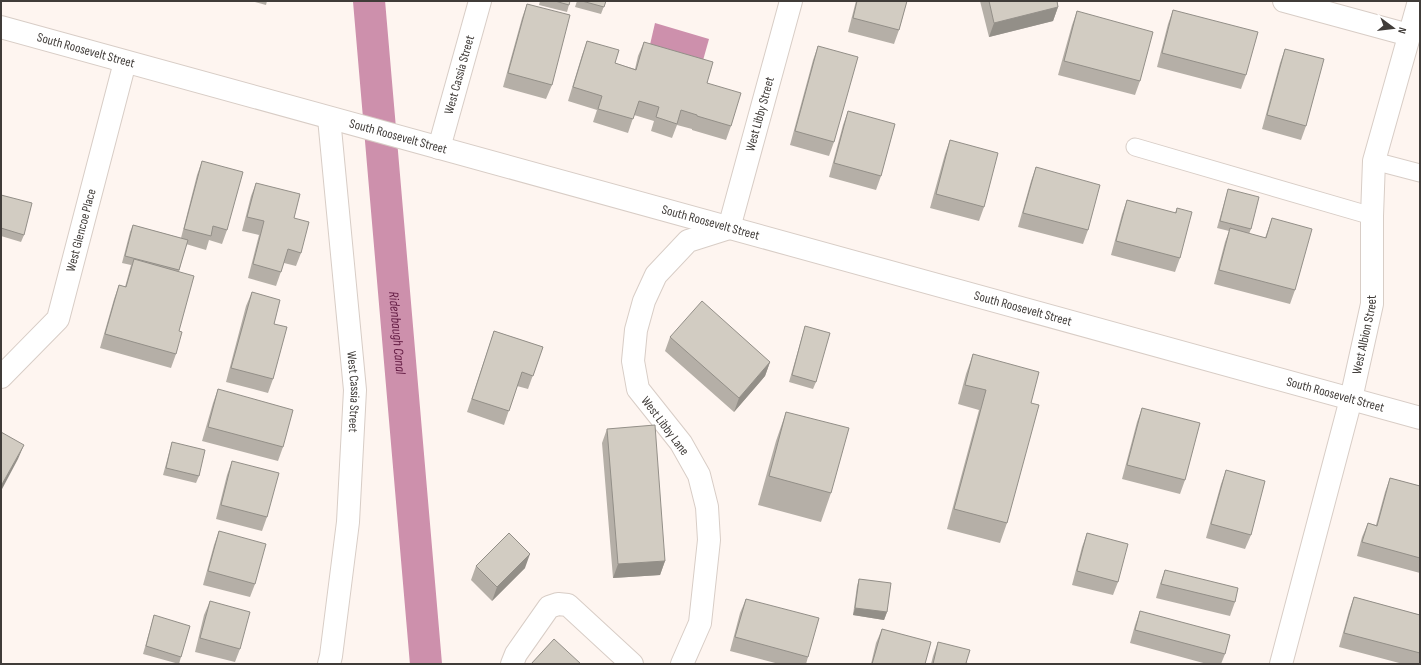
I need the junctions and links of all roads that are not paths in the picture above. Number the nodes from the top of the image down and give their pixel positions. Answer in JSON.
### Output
{"nodes":[{"id":1,"x":480,"y":1,"type":"edge"},
{"id":2,"x":791,"y":1,"type":"edge"},
{"id":3,"x":1284,"y":1,"type":"edge"},
{"id":4,"x":1419,"y":1,"type":"edge"},
{"id":5,"x":1,"y":27,"type":"edge"},
{"id":6,"x":1409,"y":35,"type":"junction"},
{"id":7,"x":125,"y":62,"type":"junction"},
{"id":8,"x":329,"y":118,"type":"junction"},
{"id":9,"x":1135,"y":147,"type":"dead end"},
{"id":10,"x":439,"y":148,"type":"junction"},
{"id":11,"x":1374,"y":161,"type":"junction"},
{"id":12,"x":1420,"y":173,"type":"edge"},
{"id":13,"x":1372,"y":216,"type":"junction"},
{"id":14,"x":729,"y":228,"type":"junction"},
{"id":15,"x":1,"y":377,"type":"edge"},
{"id":16,"x":1351,"y":399,"type":"junction"},
{"id":17,"x":1420,"y":418,"type":"edge"},
{"id":18,"x":329,"y":664,"type":"edge"},
{"id":19,"x":512,"y":664,"type":"edge"},
{"id":20,"x":632,"y":664,"type":"edge"},
{"id":21,"x":682,"y":664,"type":"edge"},
{"id":22,"x":1281,"y":664,"type":"edge"}],
"edges":[{"from":1,"to":10,"type":"street","name":"West Cassia Street"},
{"from":2,"to":14,"type":"street","name":"West Libby Street"},
{"from":3,"to":6,"type":"street"},
{"from":4,"to":6,"type":"street","name":"West Albion Street"},
{"from":5,"to":7,"type":"street","name":"South Roosevelt Street"},
{"from":6,"to":11,"type":"street","name":"West Albion Street"},
{"from":7,"to":8,"type":"street","name":"South Roosevelt Street"},
{"from":7,"to":15,"type":"street","name":"West Glencoe Place"},
{"from":8,"to":10,"type":"street","name":"South Roosevelt Street"},
{"from":8,"to":18,"type":"street","name":"West Cassia Street"},
{"from":9,"to":13,"type":"lane"},
{"from":10,"to":14,"type":"street","name":"South Roosevelt Street"},
{"from":11,"to":12,"type":"lane"},
{"from":11,"to":13,"type":"street","name":"West Albion Street"},
{"from":13,"to":16,"type":"street","name":"West Albion Street"},
{"from":14,"to":16,"type":"street","name":"South Roosevelt Street"},
{"from":14,"to":21,"type":"street","name":"West Libby Lane"},
{"from":16,"to":17,"type":"street","name":"South Roosevelt Street"},
{"from":16,"to":22,"type":"street","name":"West Albion Street"},
{"from":19,"to":20,"type":"street"}]}
